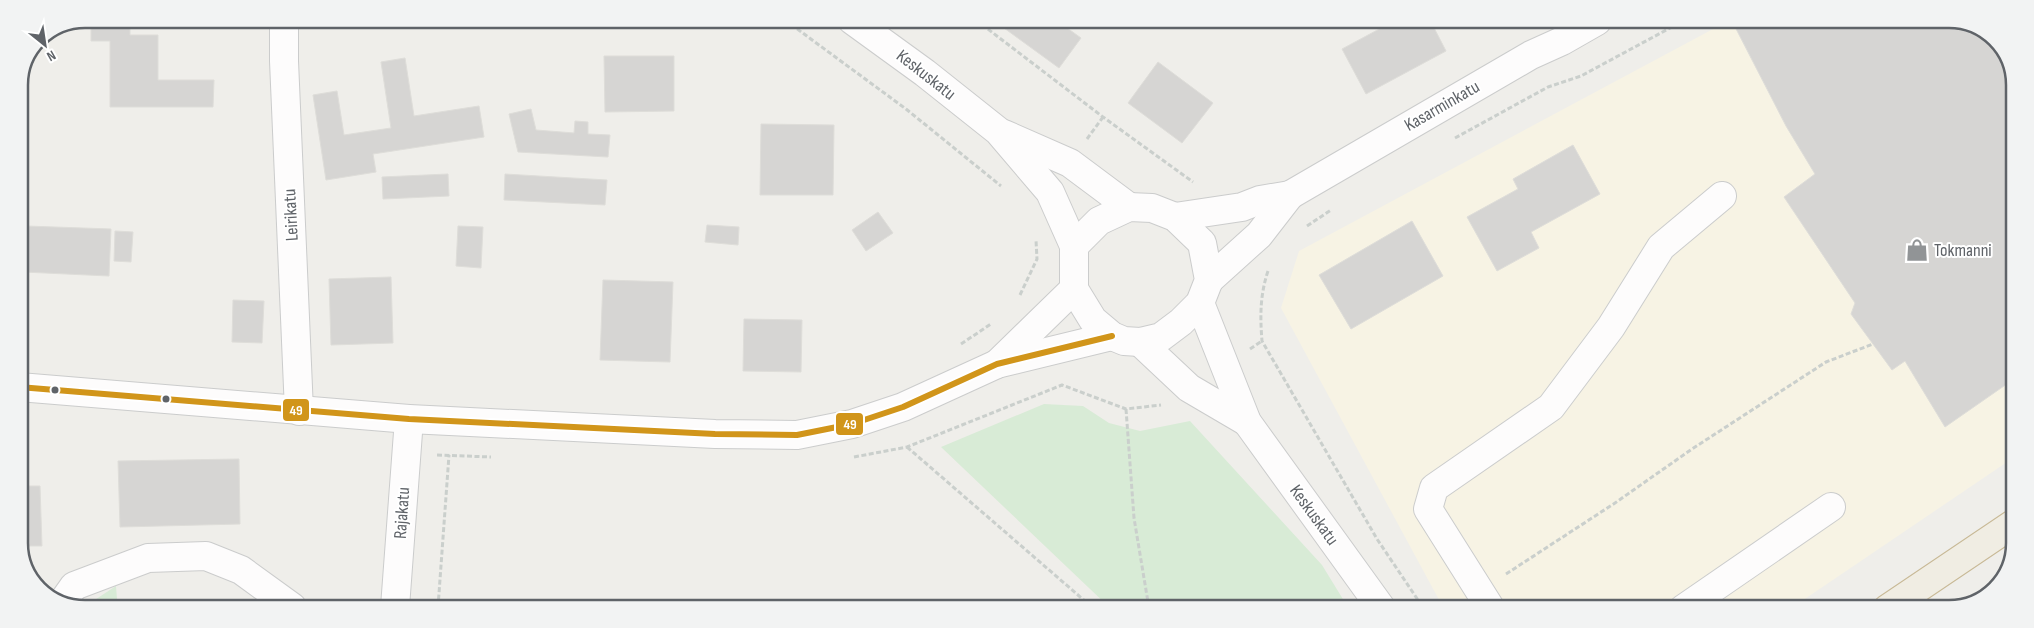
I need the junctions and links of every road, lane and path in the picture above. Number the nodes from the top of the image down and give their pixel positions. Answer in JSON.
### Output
{"nodes":[{"id":1,"x":284,"y":27,"type":"edge"},
{"id":2,"x":795,"y":27,"type":"edge"},
{"id":3,"x":862,"y":27,"type":"edge"},
{"id":4,"x":985,"y":27,"type":"edge"},
{"id":5,"x":1586,"y":27,"type":"edge"},
{"id":6,"x":1672,"y":27,"type":"edge"},
{"id":7,"x":998,"y":131,"type":"junction"},
{"id":8,"x":1452,"y":139,"type":"dead end"},
{"id":9,"x":1200,"y":188,"type":"dead end"},
{"id":10,"x":1008,"y":192,"type":"dead end"},
{"id":11,"x":1290,"y":195,"type":"junction"},
{"id":12,"x":1722,"y":196,"type":"dead end"},
{"id":13,"x":1129,"y":207,"type":"junction"},
{"id":14,"x":1333,"y":209,"type":"dead end"},
{"id":15,"x":1175,"y":217,"type":"junction"},
{"id":16,"x":1301,"y":232,"type":"dead end"},
{"id":17,"x":1036,"y":235,"type":"dead end"},
{"id":18,"x":1074,"y":246,"type":"junction"},
{"id":19,"x":1269,"y":265,"type":"dead end"},
{"id":20,"x":1074,"y":288,"type":"junction"},
{"id":21,"x":1204,"y":291,"type":"junction"},
{"id":22,"x":1020,"y":297,"type":"dead end"},
{"id":23,"x":992,"y":324,"type":"dead end"},
{"id":24,"x":1112,"y":336,"type":"junction"},
{"id":25,"x":1140,"y":342,"type":"junction"},
{"id":26,"x":1873,"y":344,"type":"dead end"},
{"id":27,"x":959,"y":345,"type":"dead end"},
{"id":28,"x":997,"y":364,"type":"junction"},
{"id":29,"x":28,"y":388,"type":"edge"},
{"id":30,"x":1126,"y":409,"type":"dead end"},
{"id":31,"x":299,"y":411,"type":"junction"},
{"id":32,"x":409,"y":419,"type":"junction"},
{"id":33,"x":1247,"y":422,"type":"junction"},
{"id":34,"x":908,"y":447,"type":"dead end"},
{"id":35,"x":449,"y":455,"type":"dead end"},
{"id":36,"x":1831,"y":507,"type":"dead end"},
{"id":37,"x":2006,"y":529,"type":"edge"},
{"id":38,"x":66,"y":597,"type":"edge"},
{"id":39,"x":282,"y":600,"type":"edge"},
{"id":40,"x":396,"y":600,"type":"edge"},
{"id":41,"x":439,"y":600,"type":"edge"},
{"id":42,"x":1084,"y":600,"type":"edge"},
{"id":43,"x":1148,"y":600,"type":"edge"},
{"id":44,"x":1376,"y":600,"type":"edge"},
{"id":45,"x":1418,"y":600,"type":"edge"},
{"id":46,"x":1486,"y":600,"type":"edge"},
{"id":47,"x":1488,"y":600,"type":"edge"},
{"id":48,"x":1696,"y":600,"type":"edge"},
{"id":49,"x":1900,"y":600,"type":"edge"}],
"edges":[{"from":1,"to":31,"type":"street","name":"Leirikatu"},
{"from":2,"to":10,"type":"path"},
{"from":3,"to":7,"type":"street","name":"Keskuskatu"},
{"from":4,"to":9,"type":"path"},
{"from":5,"to":11,"type":"street","name":"Kasarminkatu"},
{"from":6,"to":8,"type":"path"},
{"from":7,"to":13,"type":"street","name":"Keskuskatu"},
{"from":7,"to":18,"type":"street","name":"Keskuskatu"},
{"from":11,"to":15,"type":"street","name":"Kasarminkatu"},
{"from":11,"to":21,"type":"street","name":"Kasarminkatu"},
{"from":12,"to":46,"type":"street"},
{"from":13,"to":15,"type":"street"},
{"from":13,"to":18,"type":"street"},
{"from":14,"to":16,"type":"path"},
{"from":15,"to":21,"type":"street"},
{"from":17,"to":22,"type":"path"},
{"from":18,"to":20,"type":"street"},
{"from":19,"to":45,"type":"path"},
{"from":20,"to":24,"type":"street"},
{"from":20,"to":28,"type":"street"},
{"from":21,"to":25,"type":"street"},
{"from":21,"to":33,"type":"street","name":"Keskuskatu"},
{"from":23,"to":27,"type":"path"},
{"from":24,"to":25,"type":"street"},
{"from":24,"to":28,"type":"street"},
{"from":25,"to":33,"type":"street","name":"Keskuskatu"},
{"from":26,"to":47,"type":"path"},
{"from":28,"to":32,"type":"street"},
{"from":29,"to":31,"type":"street"},
{"from":30,"to":43,"type":"path"},
{"from":31,"to":32,"type":"street"},
{"from":32,"to":40,"type":"street","name":"Rajakatu"},
{"from":33,"to":44,"type":"street","name":"Keskuskatu"},
{"from":34,"to":42,"type":"path"},
{"from":35,"to":41,"type":"path"},
{"from":36,"to":48,"type":"street"},
{"from":37,"to":49,"type":"highway"},
{"from":38,"to":39,"type":"street"}]}
